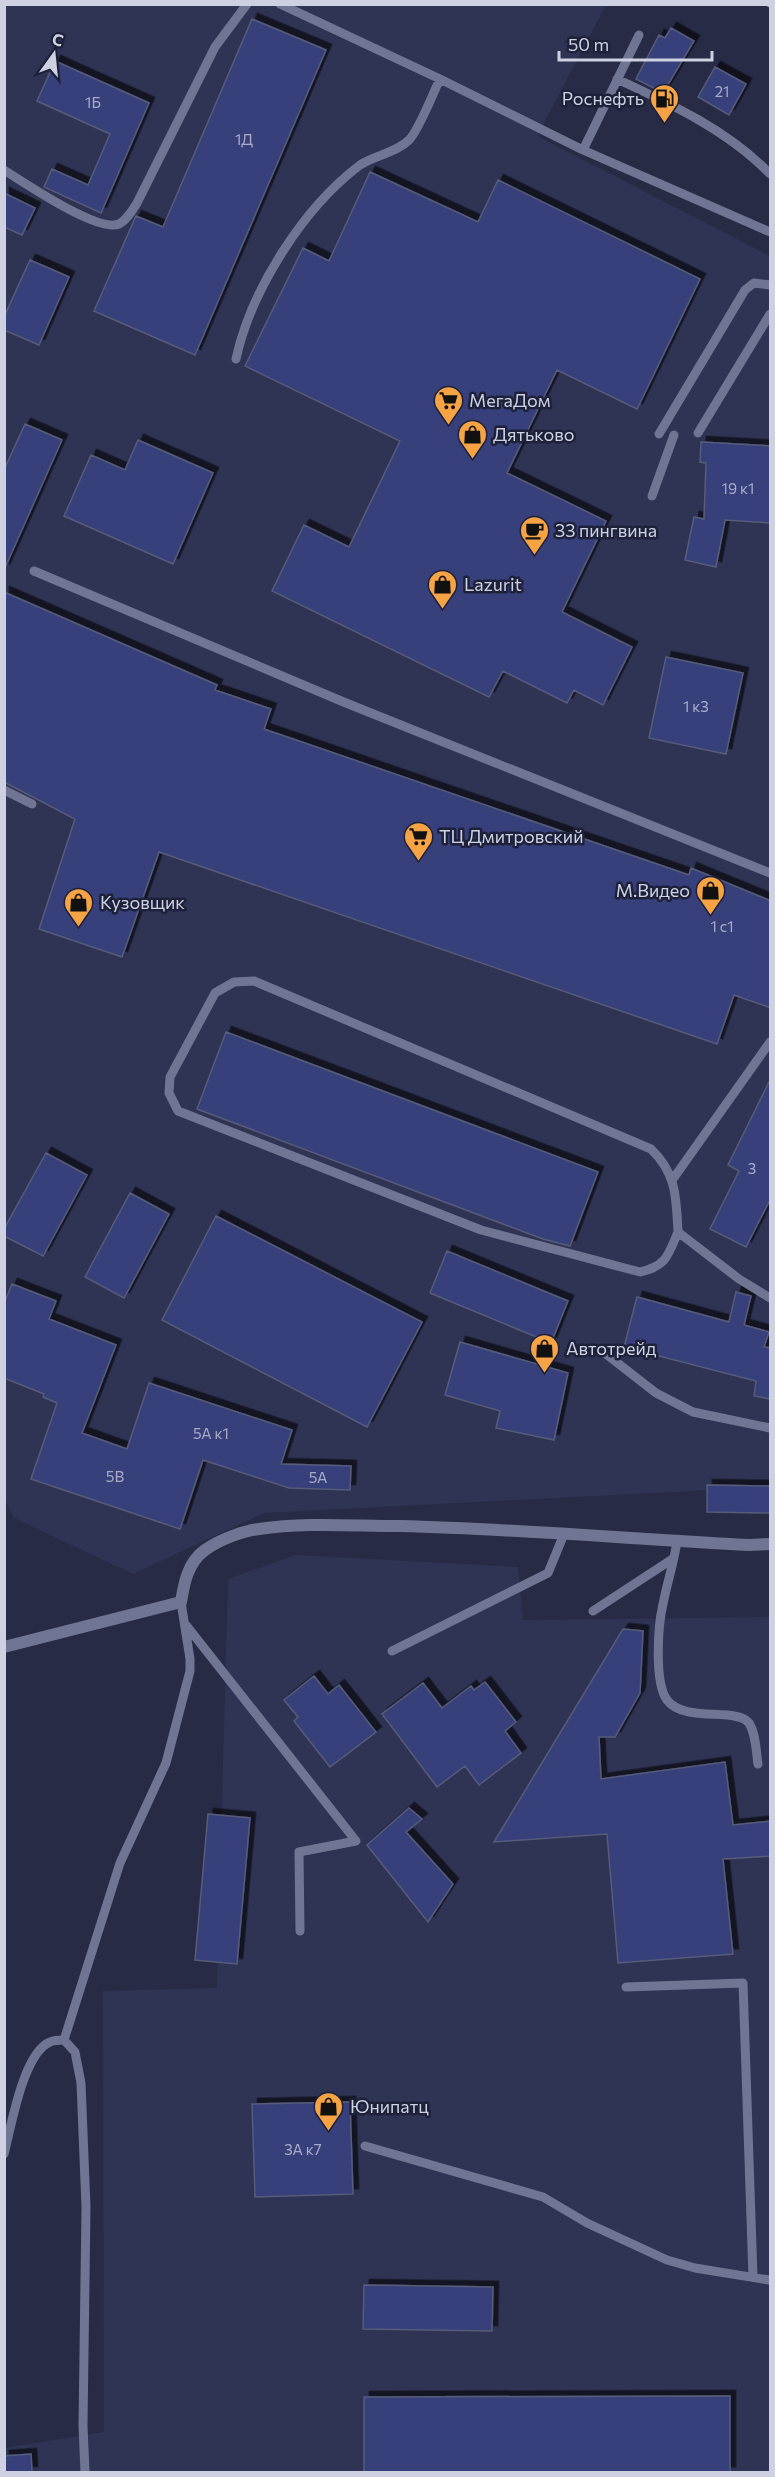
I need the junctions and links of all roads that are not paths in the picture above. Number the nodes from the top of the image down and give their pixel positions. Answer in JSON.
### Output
{"nodes":[{"id":1,"x":247,"y":4,"type":"edge"},
{"id":2,"x":280,"y":4,"type":"edge"},
{"id":3,"x":639,"y":35,"type":"dead end"},
{"id":4,"x":440,"y":79,"type":"junction"},
{"id":5,"x":617,"y":79,"type":"junction"},
{"id":6,"x":583,"y":150,"type":"junction"},
{"id":7,"x":4,"y":170,"type":"edge"},
{"id":8,"x":771,"y":174,"type":"edge"},
{"id":9,"x":771,"y":232,"type":"edge"},
{"id":10,"x":771,"y":285,"type":"edge"},
{"id":11,"x":771,"y":314,"type":"edge"},
{"id":12,"x":236,"y":359,"type":"dead end"},
{"id":13,"x":698,"y":433,"type":"dead end"},
{"id":14,"x":659,"y":434,"type":"dead end"},
{"id":15,"x":674,"y":435,"type":"dead end"},
{"id":16,"x":652,"y":496,"type":"dead end"},
{"id":17,"x":34,"y":571,"type":"dead end"},
{"id":18,"x":4,"y":790,"type":"edge"},
{"id":19,"x":32,"y":804,"type":"dead end"},
{"id":20,"x":771,"y":873,"type":"edge"},
{"id":21,"x":771,"y":1042,"type":"edge"},
{"id":22,"x":673,"y":1179,"type":"junction"},
{"id":23,"x":678,"y":1232,"type":"junction"},
{"id":24,"x":771,"y":1298,"type":"edge"},
{"id":25,"x":606,"y":1354,"type":"dead end"},
{"id":26,"x":771,"y":1428,"type":"edge"},
{"id":27,"x":564,"y":1534,"type":"junction"},
{"id":28,"x":677,"y":1541,"type":"junction"},
{"id":29,"x":771,"y":1544,"type":"edge"},
{"id":30,"x":674,"y":1558,"type":"junction"},
{"id":31,"x":181,"y":1602,"type":"junction"},
{"id":32,"x":593,"y":1611,"type":"dead end"},
{"id":33,"x":184,"y":1623,"type":"junction"},
{"id":34,"x":4,"y":1647,"type":"edge"},
{"id":35,"x":392,"y":1651,"type":"dead end"},
{"id":36,"x":758,"y":1764,"type":"dead end"},
{"id":37,"x":300,"y":1931,"type":"dead end"},
{"id":38,"x":626,"y":1987,"type":"dead end"},
{"id":39,"x":64,"y":2040,"type":"junction"},
{"id":40,"x":365,"y":2146,"type":"dead end"},
{"id":41,"x":4,"y":2154,"type":"edge"},
{"id":42,"x":753,"y":2277,"type":"junction"},
{"id":43,"x":769,"y":2280,"type":"dead end"},
{"id":44,"x":85,"y":2472,"type":"edge"}],
"edges":[{"from":1,"to":7,"type":"lane"},
{"from":2,"to":4,"type":"lane"},
{"from":3,"to":5,"type":"lane"},
{"from":4,"to":6,"type":"lane"},
{"from":4,"to":12,"type":"lane"},
{"from":5,"to":6,"type":"lane"},
{"from":5,"to":8,"type":"lane"},
{"from":6,"to":9,"type":"lane"},
{"from":10,"to":14,"type":"lane"},
{"from":11,"to":13,"type":"lane"},
{"from":15,"to":16,"type":"lane"},
{"from":17,"to":20,"type":"lane"},
{"from":18,"to":19,"type":"lane"},
{"from":21,"to":22,"type":"lane"},
{"from":22,"to":23,"type":"lane"},
{"from":22,"to":23,"type":"lane"},
{"from":23,"to":24,"type":"lane"},
{"from":25,"to":26,"type":"lane"},
{"from":27,"to":28,"type":"street"},
{"from":27,"to":31,"type":"street"},
{"from":27,"to":35,"type":"lane"},
{"from":28,"to":29,"type":"street"},
{"from":28,"to":30,"type":"lane"},
{"from":30,"to":32,"type":"lane"},
{"from":30,"to":36,"type":"lane"},
{"from":31,"to":33,"type":"lane"},
{"from":31,"to":34,"type":"street"},
{"from":33,"to":37,"type":"lane"},
{"from":33,"to":39,"type":"lane"},
{"from":38,"to":42,"type":"lane"},
{"from":39,"to":41,"type":"lane"},
{"from":39,"to":44,"type":"lane"},
{"from":40,"to":42,"type":"lane"},
{"from":42,"to":43,"type":"lane"}]}
